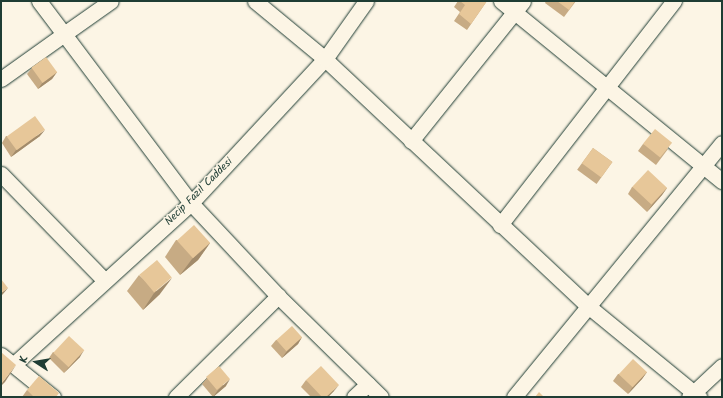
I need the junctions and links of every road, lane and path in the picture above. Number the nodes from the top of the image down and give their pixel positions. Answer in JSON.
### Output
{"nodes":[{"id":1,"x":39,"y":1,"type":"edge"},
{"id":2,"x":111,"y":1,"type":"edge"},
{"id":3,"x":255,"y":1,"type":"edge"},
{"id":4,"x":366,"y":1,"type":"edge"},
{"id":5,"x":501,"y":1,"type":"edge"},
{"id":6,"x":674,"y":1,"type":"edge"},
{"id":7,"x":519,"y":6,"type":"edge"},
{"id":8,"x":64,"y":34,"type":"junction"},
{"id":9,"x":325,"y":59,"type":"junction"},
{"id":10,"x":1,"y":79,"type":"edge"},
{"id":11,"x":609,"y":89,"type":"junction"},
{"id":12,"x":411,"y":141,"type":"junction"},
{"id":13,"x":722,"y":143,"type":"edge"},
{"id":14,"x":703,"y":166,"type":"junction"},
{"id":15,"x":1,"y":174,"type":"edge"},
{"id":16,"x":722,"y":181,"type":"edge"},
{"id":17,"x":191,"y":203,"type":"junction"},
{"id":18,"x":500,"y":225,"type":"junction"},
{"id":19,"x":105,"y":281,"type":"junction"},
{"id":20,"x":278,"y":296,"type":"junction"},
{"id":21,"x":588,"y":306,"type":"junction"},
{"id":22,"x":1,"y":355,"type":"edge"},
{"id":23,"x":13,"y":365,"type":"junction"},
{"id":24,"x":722,"y":366,"type":"edge"},
{"id":25,"x":368,"y":384,"type":"junction"},
{"id":26,"x":694,"y":396,"type":"edge"},
{"id":27,"x":53,"y":397,"type":"edge"},
{"id":28,"x":176,"y":397,"type":"edge"},
{"id":29,"x":354,"y":397,"type":"edge"},
{"id":30,"x":381,"y":397,"type":"edge"},
{"id":31,"x":514,"y":397,"type":"edge"}],
"edges":[{"from":1,"to":8,"type":"street"},
{"from":2,"to":8,"type":"street"},
{"from":3,"to":9,"type":"street"},
{"from":4,"to":9,"type":"street","name":"Necip Fazıl Caddesi"},
{"from":5,"to":7,"type":"street"},
{"from":6,"to":11,"type":"street"},
{"from":7,"to":11,"type":"street"},
{"from":7,"to":12,"type":"street"},
{"from":8,"to":10,"type":"street"},
{"from":8,"to":17,"type":"street"},
{"from":9,"to":12,"type":"street"},
{"from":9,"to":17,"type":"street","name":"Necip Fazıl Caddesi"},
{"from":11,"to":14,"type":"street"},
{"from":11,"to":18,"type":"street"},
{"from":12,"to":18,"type":"street"},
{"from":13,"to":14,"type":"street"},
{"from":14,"to":16,"type":"street"},
{"from":14,"to":21,"type":"street"},
{"from":15,"to":19,"type":"street"},
{"from":17,"to":19,"type":"street","name":"Necip Fazıl Caddesi"},
{"from":17,"to":20,"type":"street"},
{"from":18,"to":21,"type":"street"},
{"from":19,"to":23,"type":"street","name":"Necip Fazıl Caddesi"},
{"from":20,"to":25,"type":"street"},
{"from":20,"to":28,"type":"street"},
{"from":21,"to":26,"type":"street"},
{"from":21,"to":31,"type":"street"},
{"from":22,"to":23,"type":"street"},
{"from":23,"to":27,"type":"street"},
{"from":24,"to":26,"type":"street"},
{"from":25,"to":29,"type":"street"},
{"from":25,"to":30,"type":"street"}]}
